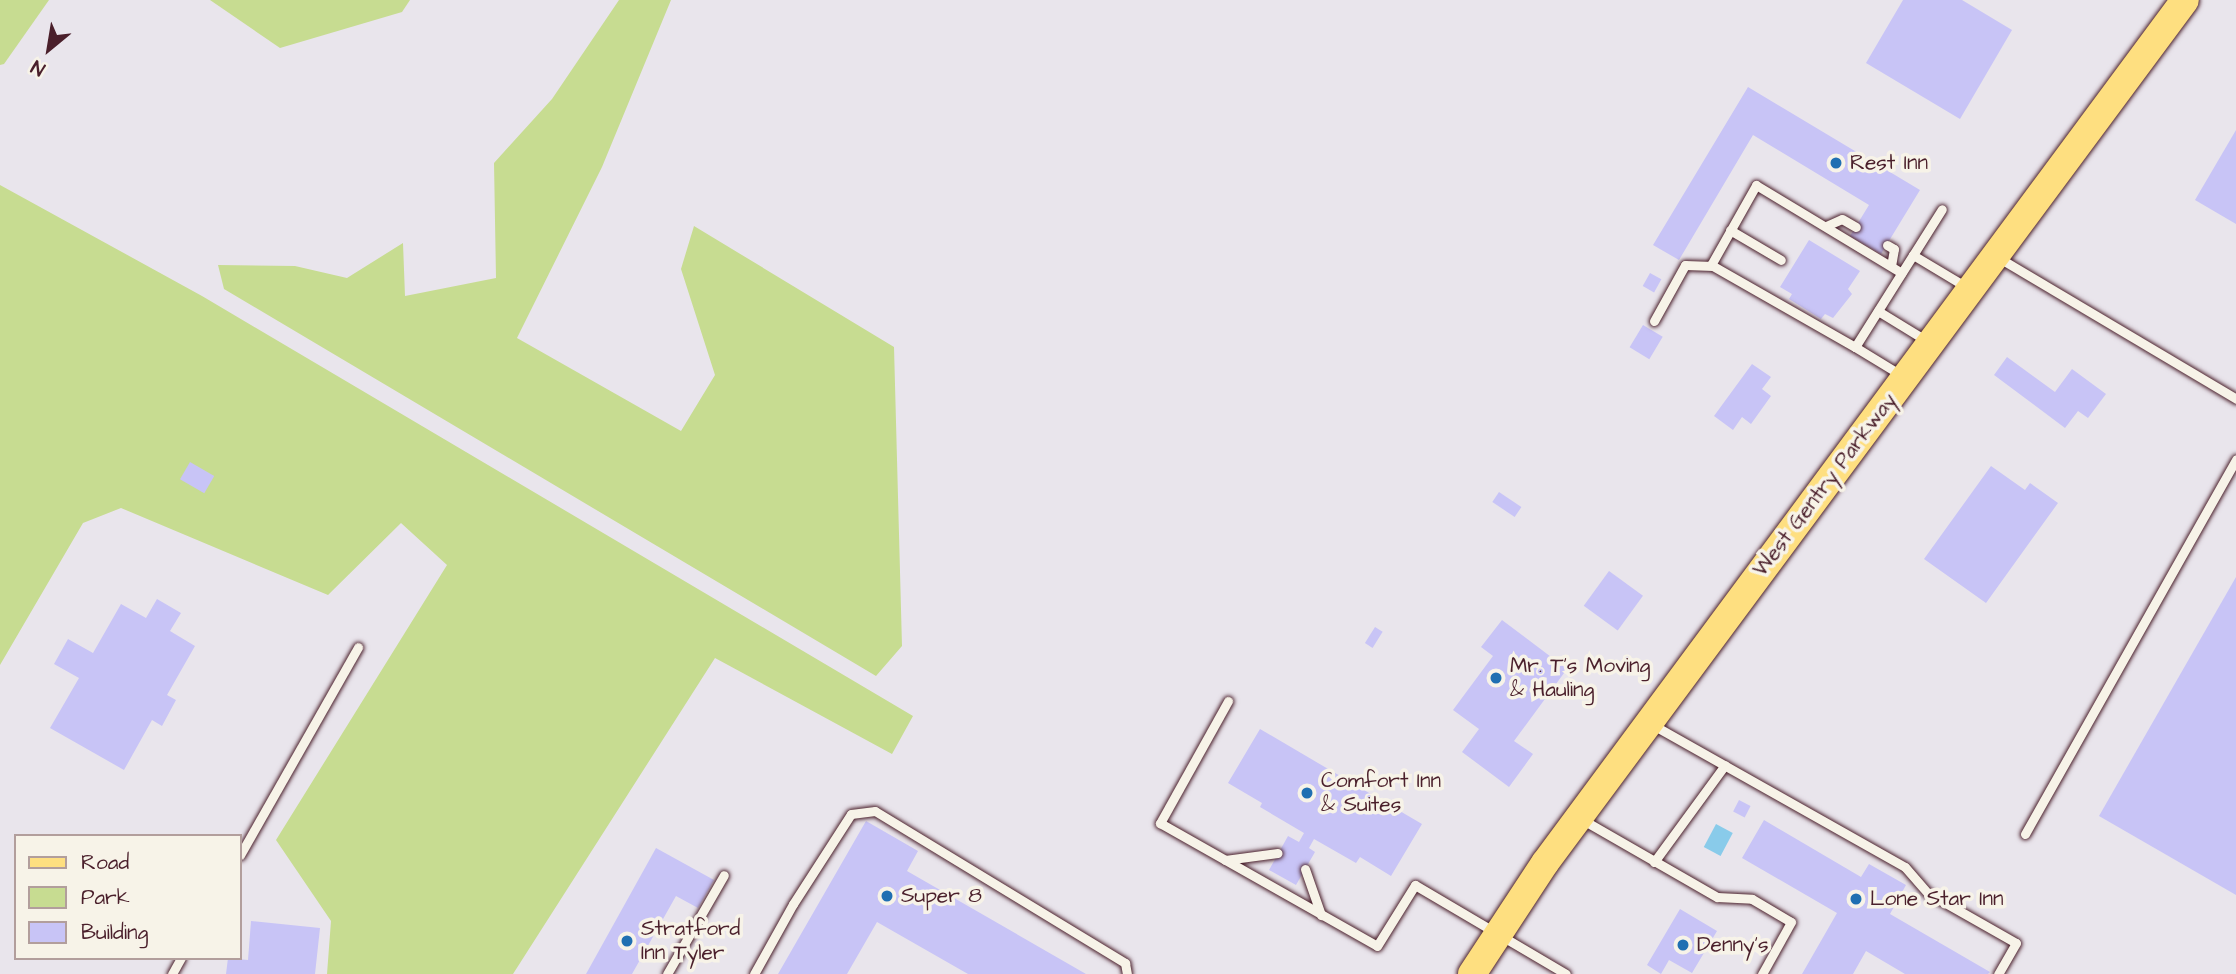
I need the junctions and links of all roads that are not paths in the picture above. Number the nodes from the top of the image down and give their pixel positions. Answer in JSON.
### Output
{"nodes":[{"id":1,"x":2185,"y":0,"type":"edge"},
{"id":2,"x":1942,"y":209,"type":"dead end"},
{"id":3,"x":1826,"y":226,"type":"junction"},
{"id":4,"x":1856,"y":227,"type":"dead end"},
{"id":5,"x":1730,"y":230,"type":"junction"},
{"id":6,"x":1887,"y":245,"type":"dead end"},
{"id":7,"x":1913,"y":255,"type":"junction"},
{"id":8,"x":1995,"y":255,"type":"junction"},
{"id":9,"x":1781,"y":260,"type":"dead end"},
{"id":10,"x":1891,"y":265,"type":"junction"},
{"id":11,"x":1713,"y":266,"type":"junction"},
{"id":12,"x":1902,"y":272,"type":"junction"},
{"id":13,"x":1970,"y":289,"type":"junction"},
{"id":14,"x":1878,"y":311,"type":"junction"},
{"id":15,"x":1654,"y":321,"type":"dead end"},
{"id":16,"x":1930,"y":342,"type":"junction"},
{"id":17,"x":1855,"y":347,"type":"junction"},
{"id":18,"x":1905,"y":377,"type":"junction"},
{"id":19,"x":2236,"y":399,"type":"edge"},
{"id":20,"x":2236,"y":459,"type":"edge"},
{"id":21,"x":358,"y":647,"type":"dead end"},
{"id":22,"x":1228,"y":701,"type":"dead end"},
{"id":23,"x":1649,"y":723,"type":"junction"},
{"id":24,"x":1725,"y":765,"type":"junction"},
{"id":25,"x":1579,"y":817,"type":"junction"},
{"id":26,"x":2025,"y":834,"type":"dead end"},
{"id":27,"x":242,"y":851,"type":"edge"},
{"id":28,"x":1278,"y":853,"type":"dead end"},
{"id":29,"x":1225,"y":860,"type":"junction"},
{"id":30,"x":1654,"y":862,"type":"junction"},
{"id":31,"x":1305,"y":869,"type":"dead end"},
{"id":32,"x":724,"y":875,"type":"dead end"},
{"id":33,"x":1321,"y":915,"type":"junction"},
{"id":34,"x":1497,"y":933,"type":"junction"},
{"id":35,"x":667,"y":974,"type":"edge"},
{"id":36,"x":754,"y":974,"type":"edge"},
{"id":37,"x":1127,"y":974,"type":"edge"},
{"id":38,"x":1472,"y":974,"type":"edge"},
{"id":39,"x":1566,"y":974,"type":"edge"},
{"id":40,"x":1762,"y":974,"type":"edge"},
{"id":41,"x":1998,"y":974,"type":"edge"}],
"edges":[{"from":1,"to":8,"type":"main road","name":"West Gentry Parkway"},
{"from":2,"to":7,"type":"lane"},
{"from":3,"to":4,"type":"lane"},
{"from":3,"to":5,"type":"lane"},
{"from":3,"to":10,"type":"lane"},
{"from":5,"to":9,"type":"lane"},
{"from":5,"to":11,"type":"lane"},
{"from":6,"to":10,"type":"lane"},
{"from":7,"to":12,"type":"lane"},
{"from":7,"to":13,"type":"lane"},
{"from":8,"to":13,"type":"main road","name":"West Gentry Parkway"},
{"from":8,"to":19,"type":"lane"},
{"from":10,"to":12,"type":"lane"},
{"from":11,"to":15,"type":"lane"},
{"from":11,"to":17,"type":"lane"},
{"from":12,"to":14,"type":"lane"},
{"from":13,"to":16,"type":"main road","name":"West Gentry Parkway"},
{"from":14,"to":16,"type":"lane"},
{"from":14,"to":17,"type":"lane"},
{"from":16,"to":18,"type":"main road","name":"West Gentry Parkway"},
{"from":17,"to":18,"type":"lane"},
{"from":18,"to":23,"type":"main road","name":"West Gentry Parkway"},
{"from":20,"to":26,"type":"lane"},
{"from":21,"to":27,"type":"lane"},
{"from":22,"to":29,"type":"lane"},
{"from":23,"to":24,"type":"lane"},
{"from":23,"to":25,"type":"main road","name":"West Gentry Parkway"},
{"from":24,"to":30,"type":"lane"},
{"from":24,"to":41,"type":"lane"},
{"from":25,"to":30,"type":"lane"},
{"from":25,"to":34,"type":"main road","name":"West Gentry Parkway"},
{"from":28,"to":29,"type":"lane"},
{"from":29,"to":33,"type":"lane"},
{"from":30,"to":40,"type":"lane"},
{"from":31,"to":33,"type":"lane"},
{"from":32,"to":35,"type":"lane"},
{"from":33,"to":34,"type":"lane"},
{"from":34,"to":38,"type":"main road","name":"West Gentry Parkway"},
{"from":34,"to":39,"type":"lane"},
{"from":36,"to":37,"type":"lane"}]}
